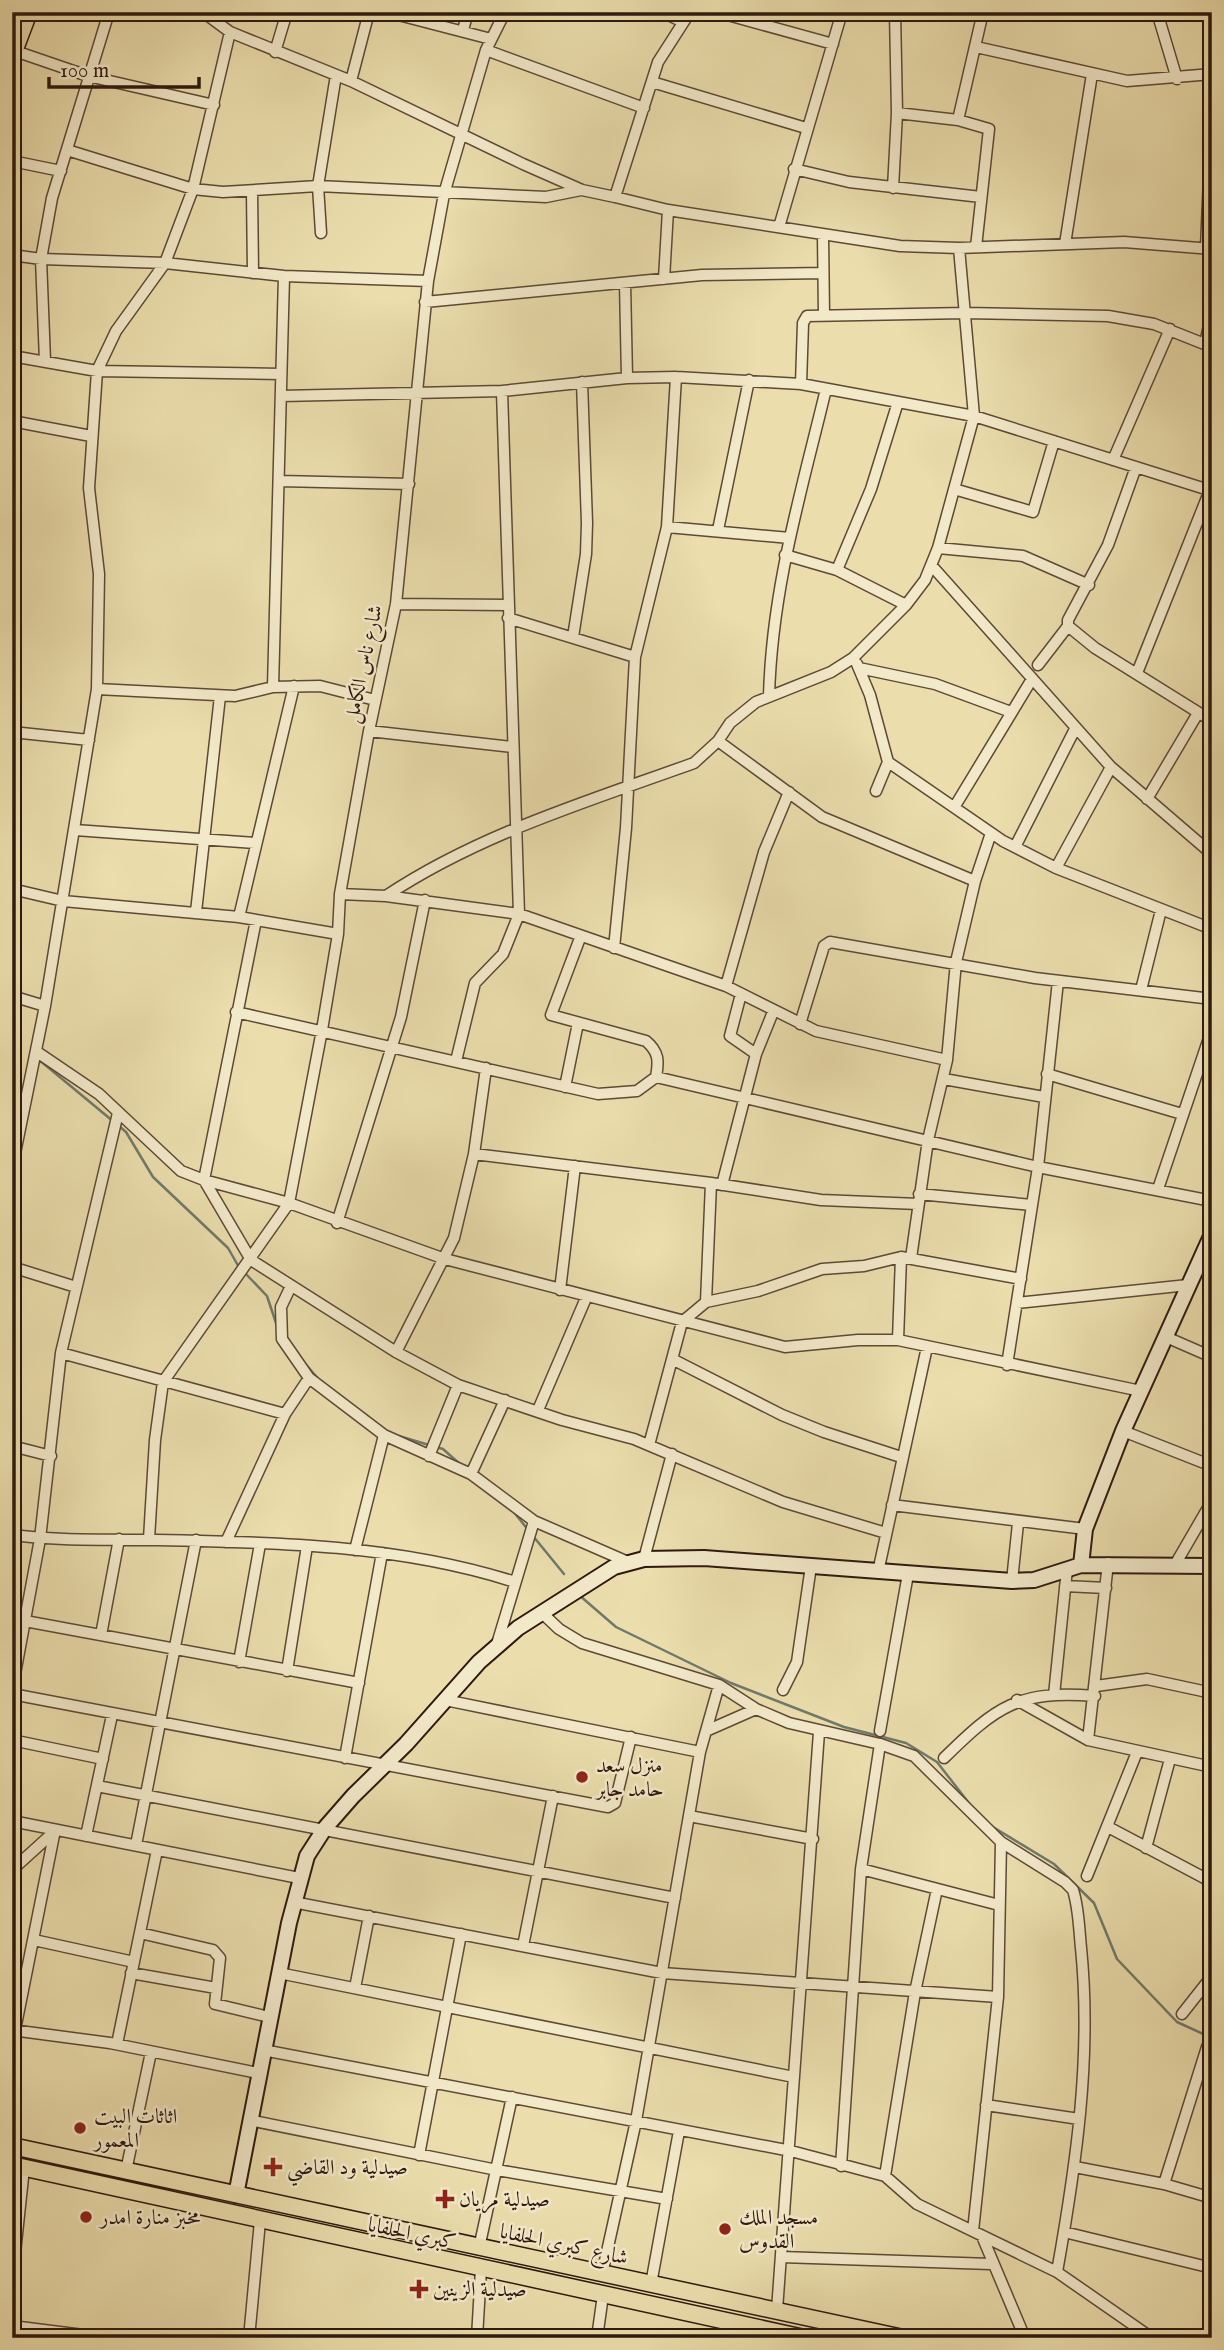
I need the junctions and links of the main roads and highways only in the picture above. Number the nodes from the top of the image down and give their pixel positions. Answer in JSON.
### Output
{"nodes":[{"id":1,"x":15,"y":12,"type":"edge"},
{"id":2,"x":29,"y":12,"type":"edge"},
{"id":3,"x":12,"y":19,"type":"edge"},
{"id":4,"x":13,"y":54,"type":"edge"},
{"id":5,"x":12,"y":2147,"type":"edge"},
{"id":6,"x":18,"y":2166,"type":"edge"},
{"id":7,"x":780,"y":2335,"type":"edge"},
{"id":8,"x":804,"y":2338,"type":"edge"},
{"id":9,"x":903,"y":2338,"type":"edge"}],
"edges":[{"from":1,"to":3,"type":"main road"},
{"from":2,"to":4,"type":"main road"},
{"from":5,"to":9,"type":"main road","name":"شارع كبري الحلفايا"},
{"from":6,"to":7,"type":"main road","name":"كبري الحلفايا"},
{"from":7,"to":8,"type":"main road","name":"كبري الحلفايا"}]}
